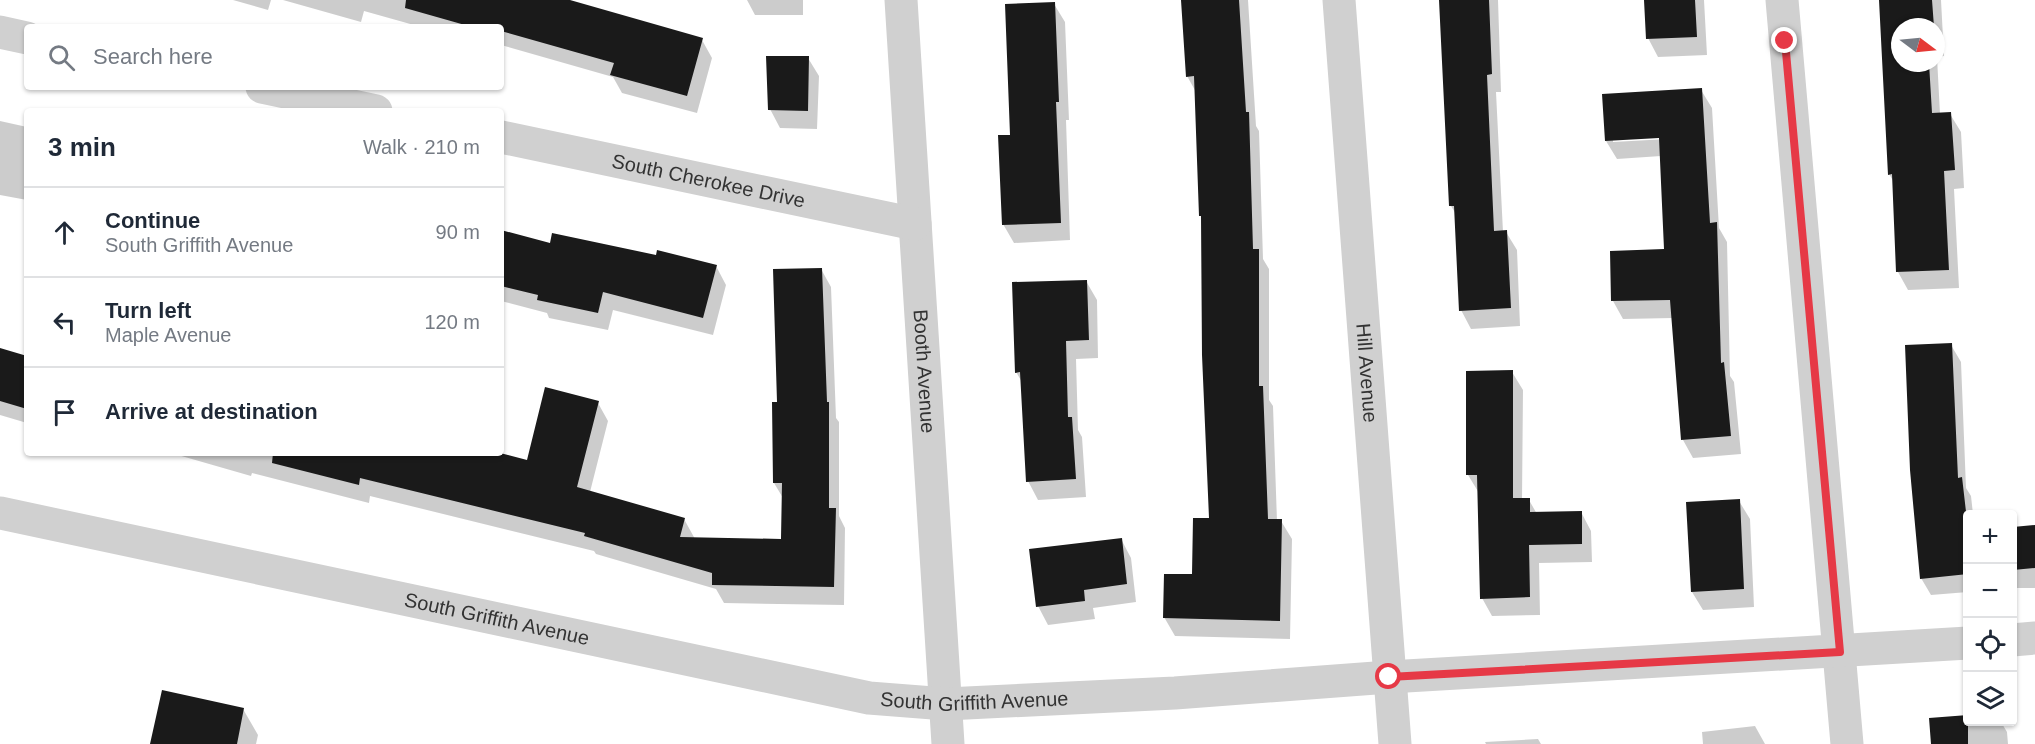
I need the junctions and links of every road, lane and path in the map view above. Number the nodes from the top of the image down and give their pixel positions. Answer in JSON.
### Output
{"nodes":[{"id":1,"x":901,"y":0,"type":"edge"},
{"id":2,"x":1339,"y":0,"type":"edge"},
{"id":3,"x":1782,"y":0,"type":"edge"},
{"id":4,"x":0,"y":32,"type":"edge"},
{"id":5,"x":24,"y":37,"type":"edge"},
{"id":6,"x":276,"y":90,"type":"edge"},
{"id":7,"x":362,"y":108,"type":"edge"},
{"id":8,"x":504,"y":138,"type":"edge"},
{"id":9,"x":915,"y":224,"type":"junction"},
{"id":10,"x":0,"y":513,"type":"edge"},
{"id":11,"x":2035,"y":638,"type":"edge"},
{"id":12,"x":2017,"y":640,"type":"edge"},
{"id":13,"x":1963,"y":643,"type":"edge"},
{"id":14,"x":1840,"y":652,"type":"junction"},
{"id":15,"x":1389,"y":677,"type":"junction"},
{"id":16,"x":946,"y":704,"type":"junction"},
{"id":17,"x":948,"y":744,"type":"edge"},
{"id":18,"x":1395,"y":744,"type":"edge"},
{"id":19,"x":1847,"y":744,"type":"edge"}],
"edges":[{"from":1,"to":9,"type":"street","name":"Booth Avenue"},
{"from":2,"to":15,"type":"street","name":"Hill Avenue"},
{"from":3,"to":14,"type":"street"},
{"from":4,"to":5,"type":"street"},
{"from":6,"to":7,"type":"street"},
{"from":8,"to":9,"type":"street","name":"South Cherokee Drive"},
{"from":9,"to":16,"type":"street","name":"Booth Avenue"},
{"from":10,"to":16,"type":"street","name":"South Griffith Avenue"},
{"from":11,"to":12,"type":"street"},
{"from":13,"to":14,"type":"street","name":"South Griffith Avenue"},
{"from":14,"to":15,"type":"street","name":"South Griffith Avenue"},
{"from":14,"to":19,"type":"street"},
{"from":15,"to":16,"type":"street","name":"South Griffith Avenue"},
{"from":15,"to":18,"type":"street","name":"Hill Avenue"},
{"from":16,"to":17,"type":"street","name":"Booth Avenue"}]}
